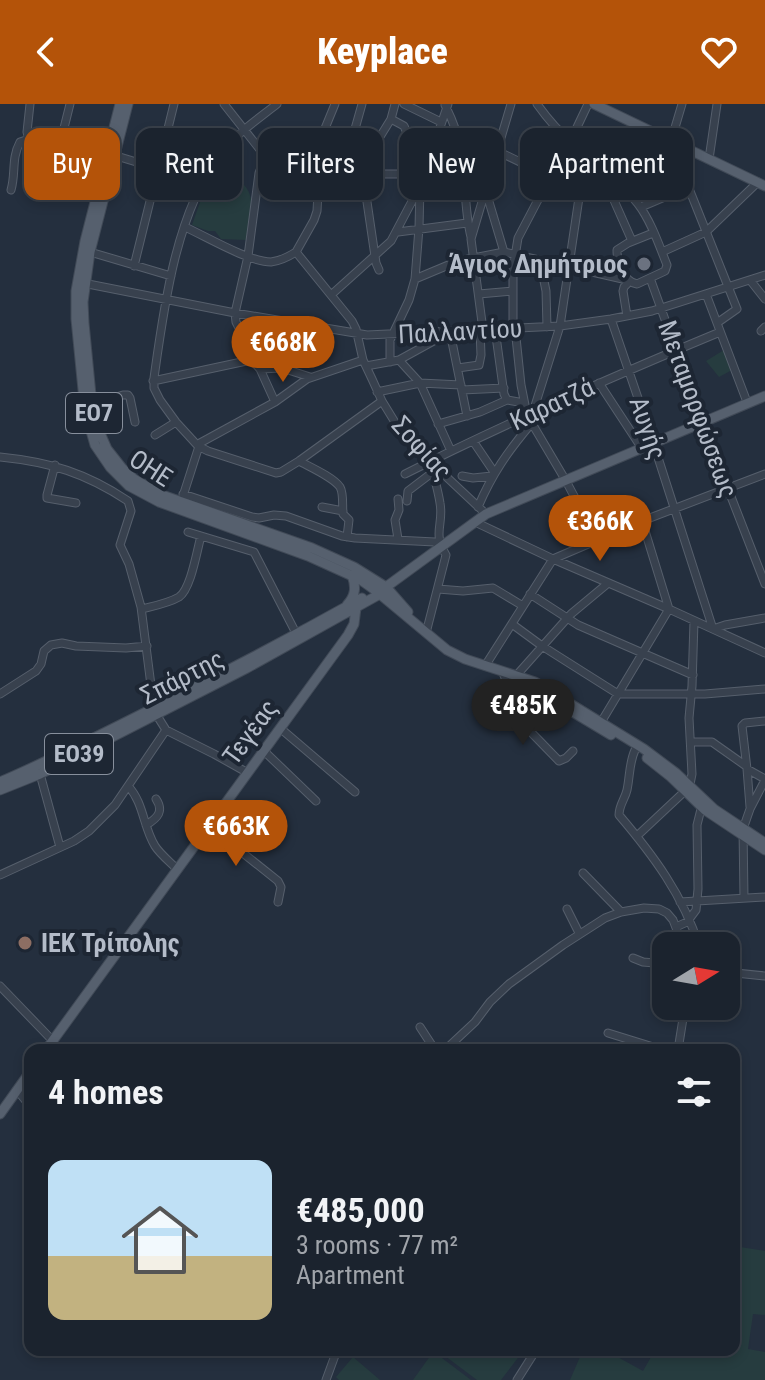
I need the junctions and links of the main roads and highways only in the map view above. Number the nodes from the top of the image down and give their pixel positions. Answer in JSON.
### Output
{"nodes":[{"id":1,"x":120,"y":104,"type":"edge"},
{"id":2,"x":128,"y":104,"type":"edge"},
{"id":3,"x":594,"y":104,"type":"edge"},
{"id":4,"x":607,"y":107,"type":"edge"},
{"id":5,"x":116,"y":128,"type":"edge"},
{"id":6,"x":120,"y":128,"type":"edge"},
{"id":7,"x":763,"y":181,"type":"edge"},
{"id":8,"x":97,"y":200,"type":"edge"},
{"id":9,"x":101,"y":200,"type":"edge"},
{"id":10,"x":81,"y":282,"type":"junction"},
{"id":11,"x":765,"y":396,"type":"edge"},
{"id":12,"x":181,"y":501,"type":"junction"},
{"id":13,"x":352,"y":575,"type":"junction"},
{"id":14,"x":381,"y":590,"type":"junction"},
{"id":15,"x":344,"y":607,"type":"junction"},
{"id":16,"x":356,"y":608,"type":"junction"},
{"id":17,"x":336,"y":620,"type":"junction"},
{"id":18,"x":348,"y":635,"type":"junction"},
{"id":19,"x":298,"y":637,"type":"junction"},
{"id":20,"x":155,"y":711,"type":"junction"},
{"id":21,"x":600,"y":724,"type":"junction"},
{"id":22,"x":0,"y":782,"type":"edge"},
{"id":23,"x":687,"y":789,"type":"junction"},
{"id":24,"x":0,"y":790,"type":"edge"},
{"id":25,"x":742,"y":832,"type":"junction"},
{"id":26,"x":765,"y":843,"type":"edge"},
{"id":27,"x":765,"y":850,"type":"edge"},
{"id":28,"x":51,"y":1044,"type":"edge"},
{"id":29,"x":24,"y":1080,"type":"edge"},
{"id":30,"x":0,"y":1114,"type":"edge"}],
"edges":[{"from":1,"to":5,"type":"main road","name":"ΟΗΕ","number":"ΕΟ7"},
{"from":2,"to":6,"type":"main road","name":"ΟΗΕ","number":"ΕΟ7"},
{"from":3,"to":4,"type":"main road"},
{"from":4,"to":7,"type":"main road"},
{"from":8,"to":10,"type":"main road","name":"ΟΗΕ","number":"ΕΟ7"},
{"from":9,"to":10,"type":"main road","name":"ΟΗΕ","number":"ΕΟ7"},
{"from":10,"to":12,"type":"main road","name":"ΟΗΕ","number":"ΕΟ7"},
{"from":10,"to":12,"type":"main road","name":"ΟΗΕ","number":"ΕΟ7"},
{"from":11,"to":14,"type":"main road","number":"ΕΟ39"},
{"from":12,"to":13,"type":"main road","name":"ΟΗΕ","number":"ΕΟ7"},
{"from":12,"to":14,"type":"main road","name":"ΟΗΕ","number":"ΕΟ7"},
{"from":13,"to":14,"type":"main road","name":"ΟΗΕ","number":"ΕΟ7"},
{"from":13,"to":15,"type":"main road"},
{"from":14,"to":15,"type":"main road","name":"Σπάρτης","number":"ΕΟ39"},
{"from":14,"to":16,"type":"main road","name":"Σπάρτης","number":"ΕΟ39"},
{"from":14,"to":21,"type":"main road","number":"ΕΟ7"},
{"from":15,"to":19,"type":"main road","name":"Σπάρτης","number":"ΕΟ39"},
{"from":16,"to":17,"type":"main road","name":"Σπάρτης","number":"ΕΟ39"},
{"from":16,"to":18,"type":"main road","name":"Τεγέας"},
{"from":17,"to":18,"type":"main road"},
{"from":17,"to":19,"type":"main road","name":"Σπάρτης","number":"ΕΟ39"},
{"from":18,"to":28,"type":"main road","name":"Τεγέας"},
{"from":19,"to":20,"type":"main road","name":"Σπάρτης","number":"ΕΟ39"},
{"from":20,"to":22,"type":"main road","name":"Σπάρτης","number":"ΕΟ39"},
{"from":20,"to":24,"type":"main road","name":"Σπάρτης","number":"ΕΟ39"},
{"from":21,"to":23,"type":"main road","number":"ΕΟ7"},
{"from":21,"to":23,"type":"main road","number":"ΕΟ7"},
{"from":23,"to":25,"type":"main road","number":"ΕΟ7"},
{"from":25,"to":26,"type":"main road","number":"ΕΟ7"},
{"from":25,"to":27,"type":"main road","number":"ΕΟ7"},
{"from":29,"to":30,"type":"main road"}]}
